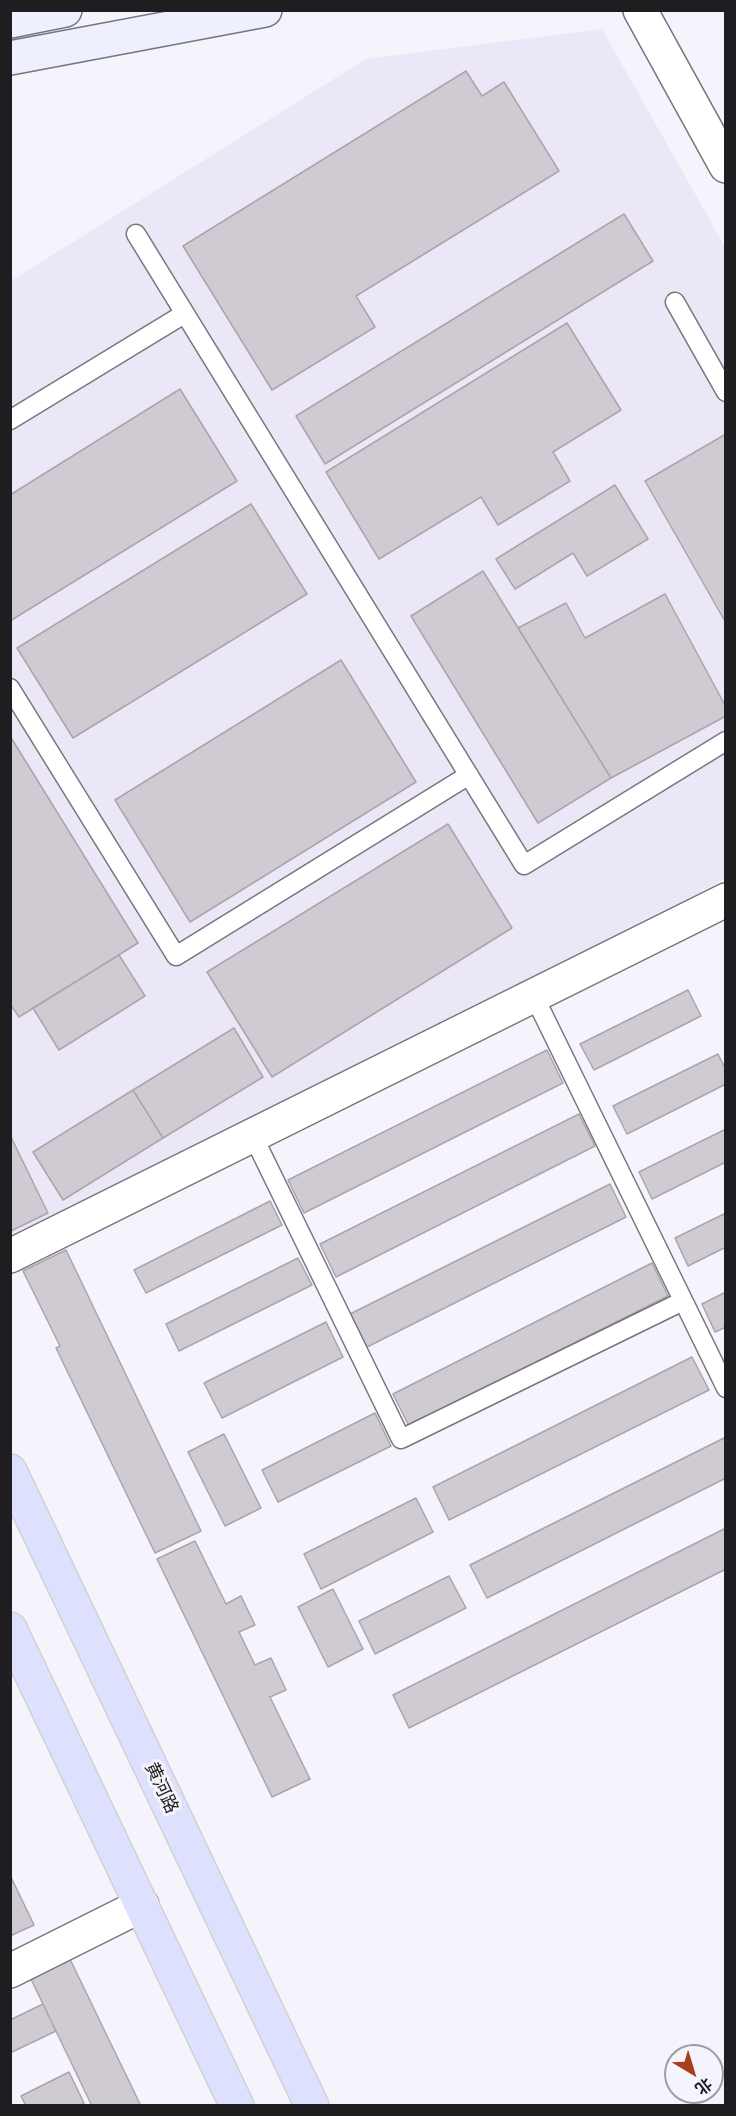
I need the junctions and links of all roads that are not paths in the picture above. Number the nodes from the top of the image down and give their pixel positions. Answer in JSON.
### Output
{"nodes":[{"id":1,"x":65,"y":10,"type":"edge"},
{"id":2,"x":265,"y":10,"type":"edge"},
{"id":3,"x":640,"y":10,"type":"edge"},
{"id":4,"x":10,"y":21,"type":"edge"},
{"id":5,"x":10,"y":58,"type":"edge"},
{"id":6,"x":726,"y":166,"type":"edge"},
{"id":7,"x":135,"y":234,"type":"dead end"},
{"id":8,"x":675,"y":302,"type":"dead end"},
{"id":9,"x":184,"y":314,"type":"junction"},
{"id":10,"x":726,"y":392,"type":"edge"},
{"id":11,"x":10,"y":420,"type":"edge"},
{"id":12,"x":10,"y":688,"type":"edge"},
{"id":13,"x":726,"y":741,"type":"edge"},
{"id":14,"x":469,"y":775,"type":"junction"},
{"id":15,"x":726,"y":900,"type":"edge"},
{"id":16,"x":534,"y":996,"type":"junction"},
{"id":17,"x":253,"y":1136,"type":"junction"},
{"id":18,"x":10,"y":1256,"type":"edge"},
{"id":19,"x":683,"y":1301,"type":"junction"},
{"id":20,"x":726,"y":1388,"type":"edge"},
{"id":21,"x":10,"y":1471,"type":"edge"},
{"id":22,"x":10,"y":1629,"type":"edge"},
{"id":23,"x":142,"y":1905,"type":"junction"},
{"id":24,"x":10,"y":1971,"type":"edge"},
{"id":25,"x":237,"y":2106,"type":"edge"},
{"id":26,"x":312,"y":2106,"type":"edge"}],
"edges":[{"from":1,"to":4,"type":"main road"},
{"from":2,"to":5,"type":"main road"},
{"from":3,"to":6,"type":"street"},
{"from":7,"to":9,"type":"lane"},
{"from":8,"to":10,"type":"lane"},
{"from":9,"to":11,"type":"lane"},
{"from":9,"to":14,"type":"lane"},
{"from":12,"to":14,"type":"lane"},
{"from":13,"to":14,"type":"lane"},
{"from":15,"to":16,"type":"street"},
{"from":16,"to":17,"type":"street"},
{"from":16,"to":19,"type":"lane"},
{"from":17,"to":18,"type":"street"},
{"from":17,"to":19,"type":"lane"},
{"from":19,"to":20,"type":"lane"},
{"from":21,"to":26,"type":"main road","name":"黄河路"},
{"from":22,"to":23,"type":"main road"},
{"from":23,"to":24,"type":"street"},
{"from":23,"to":25,"type":"main road"}]}
